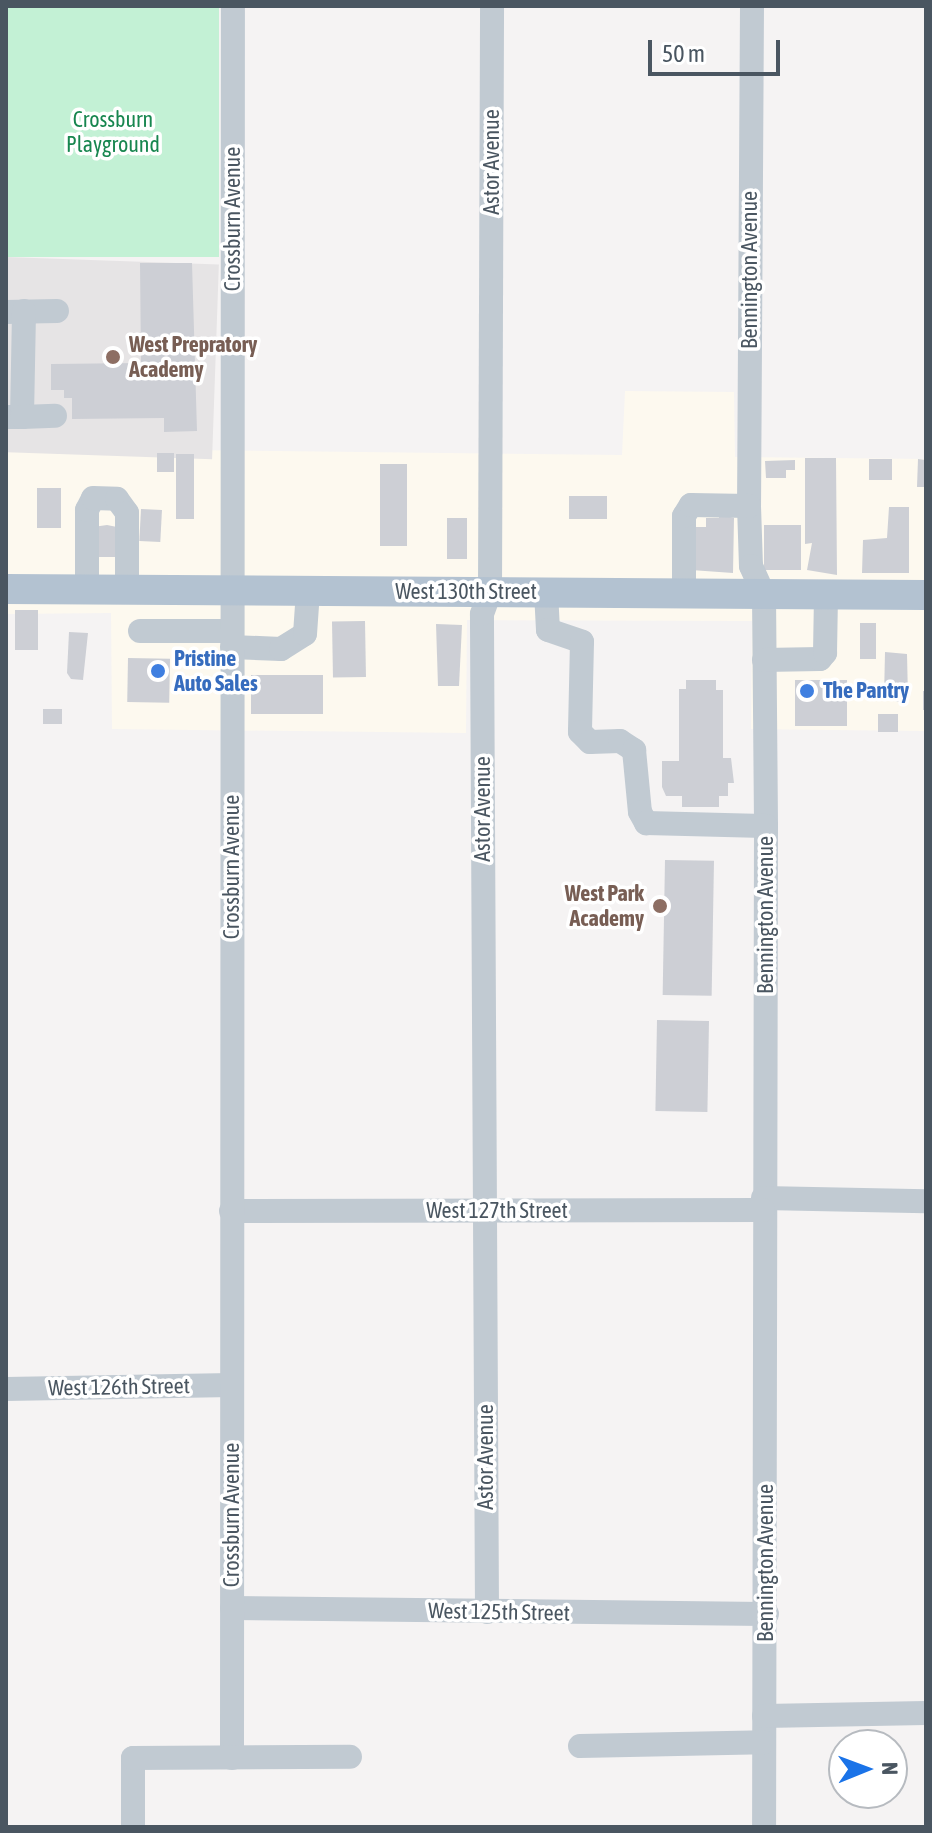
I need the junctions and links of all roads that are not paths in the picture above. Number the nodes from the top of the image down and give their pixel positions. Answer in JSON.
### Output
{"nodes":[{"id":1,"x":233,"y":6,"type":"edge"},
{"id":2,"x":492,"y":6,"type":"edge"},
{"id":3,"x":752,"y":6,"type":"edge"},
{"id":4,"x":57,"y":311,"type":"dead end"},
{"id":5,"x":15,"y":312,"type":"edge"},
{"id":6,"x":55,"y":416,"type":"dead end"},
{"id":7,"x":14,"y":417,"type":"edge"},
{"id":8,"x":749,"y":506,"type":"junction"},
{"id":9,"x":6,"y":589,"type":"edge"},
{"id":10,"x":87,"y":590,"type":"junction"},
{"id":11,"x":127,"y":590,"type":"junction"},
{"id":12,"x":233,"y":591,"type":"junction"},
{"id":13,"x":308,"y":591,"type":"junction"},
{"id":14,"x":490,"y":592,"type":"junction"},
{"id":15,"x":546,"y":592,"type":"junction"},
{"id":16,"x":684,"y":594,"type":"junction"},
{"id":17,"x":764,"y":595,"type":"junction"},
{"id":18,"x":826,"y":595,"type":"junction"},
{"id":19,"x":926,"y":595,"type":"edge"},
{"id":20,"x":140,"y":631,"type":"dead end"},
{"id":21,"x":232,"y":639,"type":"junction"},
{"id":22,"x":764,"y":660,"type":"junction"},
{"id":23,"x":766,"y":826,"type":"junction"},
{"id":24,"x":926,"y":1201,"type":"edge"},
{"id":25,"x":763,"y":1204,"type":"junction"},
{"id":26,"x":231,"y":1211,"type":"junction"},
{"id":27,"x":485,"y":1211,"type":"junction"},
{"id":28,"x":232,"y":1385,"type":"junction"},
{"id":29,"x":6,"y":1389,"type":"edge"},
{"id":30,"x":232,"y":1608,"type":"junction"},
{"id":31,"x":487,"y":1612,"type":"junction"},
{"id":32,"x":767,"y":1614,"type":"junction"},
{"id":33,"x":926,"y":1713,"type":"edge"},
{"id":34,"x":764,"y":1716,"type":"junction"},
{"id":35,"x":764,"y":1742,"type":"junction"},
{"id":36,"x":580,"y":1746,"type":"dead end"},
{"id":37,"x":350,"y":1757,"type":"dead end"},
{"id":38,"x":232,"y":1758,"type":"junction"},
{"id":39,"x":133,"y":1827,"type":"edge"},
{"id":40,"x":764,"y":1827,"type":"edge"}],
"edges":[{"from":1,"to":12,"type":"street","name":"Crossburn Avenue"},
{"from":2,"to":14,"type":"street","name":"Astor Avenue"},
{"from":3,"to":8,"type":"street","name":"Bennington Avenue"},
{"from":4,"to":5,"type":"street"},
{"from":5,"to":7,"type":"street"},
{"from":6,"to":7,"type":"street"},
{"from":8,"to":16,"type":"street"},
{"from":8,"to":17,"type":"street","name":"Bennington Avenue"},
{"from":9,"to":10,"type":"main road","name":"West 130th Street"},
{"from":10,"to":11,"type":"main road","name":"West 130th Street"},
{"from":10,"to":11,"type":"street"},
{"from":11,"to":12,"type":"main road","name":"West 130th Street"},
{"from":12,"to":13,"type":"main road","name":"West 130th Street"},
{"from":12,"to":21,"type":"street","name":"Crossburn Avenue"},
{"from":13,"to":14,"type":"main road","name":"West 130th Street"},
{"from":13,"to":21,"type":"street"},
{"from":14,"to":15,"type":"main road","name":"West 130th Street"},
{"from":14,"to":27,"type":"street","name":"Astor Avenue"},
{"from":15,"to":16,"type":"main road","name":"West 130th Street"},
{"from":15,"to":23,"type":"street"},
{"from":16,"to":17,"type":"main road","name":"West 130th Street"},
{"from":17,"to":18,"type":"main road","name":"West 130th Street"},
{"from":17,"to":22,"type":"street","name":"Bennington Avenue"},
{"from":18,"to":19,"type":"main road","name":"West 130th Street"},
{"from":18,"to":22,"type":"street"},
{"from":20,"to":21,"type":"street"},
{"from":21,"to":26,"type":"street","name":"Crossburn Avenue"},
{"from":22,"to":23,"type":"street","name":"Bennington Avenue"},
{"from":23,"to":25,"type":"street","name":"Bennington Avenue"},
{"from":24,"to":25,"type":"street","name":"West 127th Street"},
{"from":25,"to":27,"type":"street","name":"West 127th Street"},
{"from":25,"to":32,"type":"street","name":"Bennington Avenue"},
{"from":26,"to":27,"type":"street","name":"West 127th Street"},
{"from":26,"to":28,"type":"street","name":"Crossburn Avenue"},
{"from":27,"to":31,"type":"street","name":"Astor Avenue"},
{"from":28,"to":29,"type":"street","name":"West 126th Street"},
{"from":28,"to":30,"type":"street","name":"Crossburn Avenue"},
{"from":30,"to":31,"type":"street","name":"West 125th Street"},
{"from":30,"to":38,"type":"street","name":"Crossburn Avenue"},
{"from":31,"to":32,"type":"street","name":"West 125th Street"},
{"from":32,"to":34,"type":"street","name":"Bennington Avenue"},
{"from":33,"to":34,"type":"street"},
{"from":34,"to":35,"type":"street","name":"Bennington Avenue"},
{"from":35,"to":36,"type":"street"},
{"from":35,"to":40,"type":"street","name":"Bennington Avenue"},
{"from":37,"to":38,"type":"street"},
{"from":38,"to":39,"type":"street"}]}
